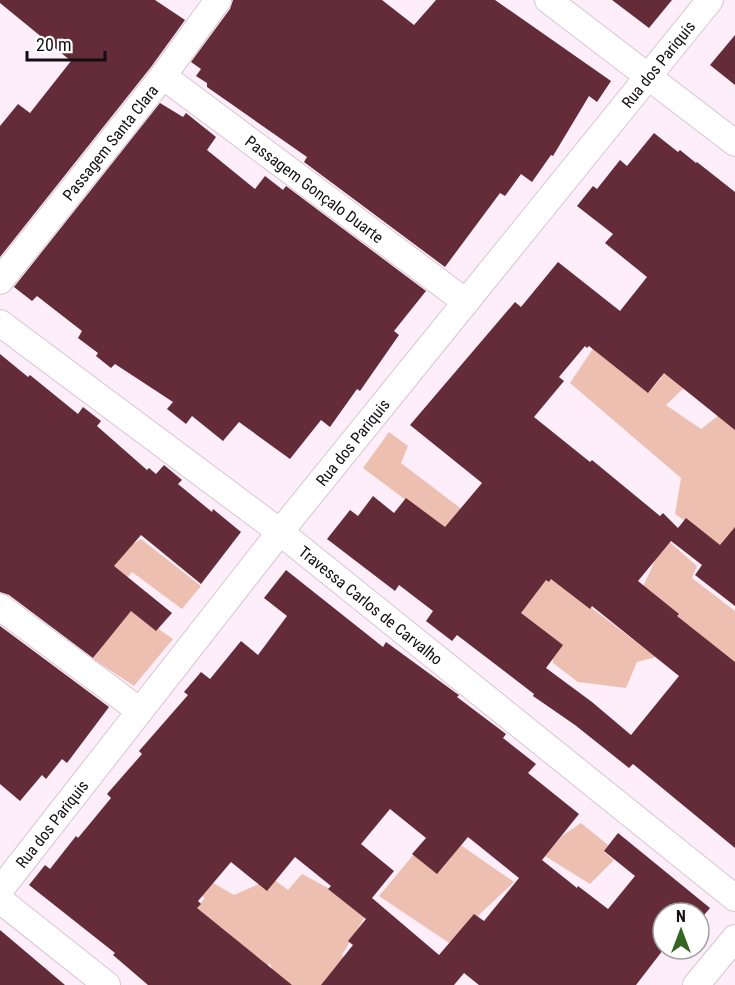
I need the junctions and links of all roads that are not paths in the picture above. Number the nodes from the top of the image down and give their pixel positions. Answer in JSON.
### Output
{"nodes":[{"id":1,"x":218,"y":0,"type":"edge"},
{"id":2,"x":548,"y":0,"type":"edge"},
{"id":3,"x":710,"y":0,"type":"edge"},
{"id":4,"x":649,"y":75,"type":"junction"},
{"id":5,"x":162,"y":76,"type":"junction"},
{"id":6,"x":735,"y":143,"type":"edge"},
{"id":7,"x":0,"y":281,"type":"edge"},
{"id":8,"x":466,"y":302,"type":"junction"},
{"id":9,"x":0,"y":323,"type":"edge"},
{"id":10,"x":280,"y":532,"type":"junction"},
{"id":11,"x":0,"y":607,"type":"edge"},
{"id":12,"x":140,"y":711,"type":"junction"},
{"id":13,"x":0,"y":890,"type":"edge"},
{"id":14,"x":735,"y":898,"type":"edge"},
{"id":15,"x":0,"y":900,"type":"edge"},
{"id":16,"x":735,"y":938,"type":"edge"},
{"id":17,"x":107,"y":985,"type":"edge"},
{"id":18,"x":696,"y":985,"type":"edge"}],
"edges":[{"from":1,"to":5,"type":"street","name":"Passagem Santa Clara"},
{"from":2,"to":4,"type":"street"},
{"from":3,"to":4,"type":"street","name":"Rua dos Pariquis"},
{"from":4,"to":6,"type":"street"},
{"from":4,"to":8,"type":"street","name":"Rua dos Pariquis"},
{"from":5,"to":7,"type":"street","name":"Passagem Santa Clara"},
{"from":5,"to":8,"type":"street","name":"Passagem Gonçalo Duarte"},
{"from":8,"to":10,"type":"street","name":"Rua dos Pariquis"},
{"from":9,"to":10,"type":"street","name":"Travessa Carlos de Carvalho"},
{"from":10,"to":12,"type":"street","name":"Rua dos Pariquis"},
{"from":10,"to":14,"type":"street","name":"Travessa Carlos de Carvalho"},
{"from":11,"to":12,"type":"street"},
{"from":12,"to":13,"type":"street","name":"Rua dos Pariquis"},
{"from":15,"to":17,"type":"street"},
{"from":16,"to":18,"type":"street"}]}
